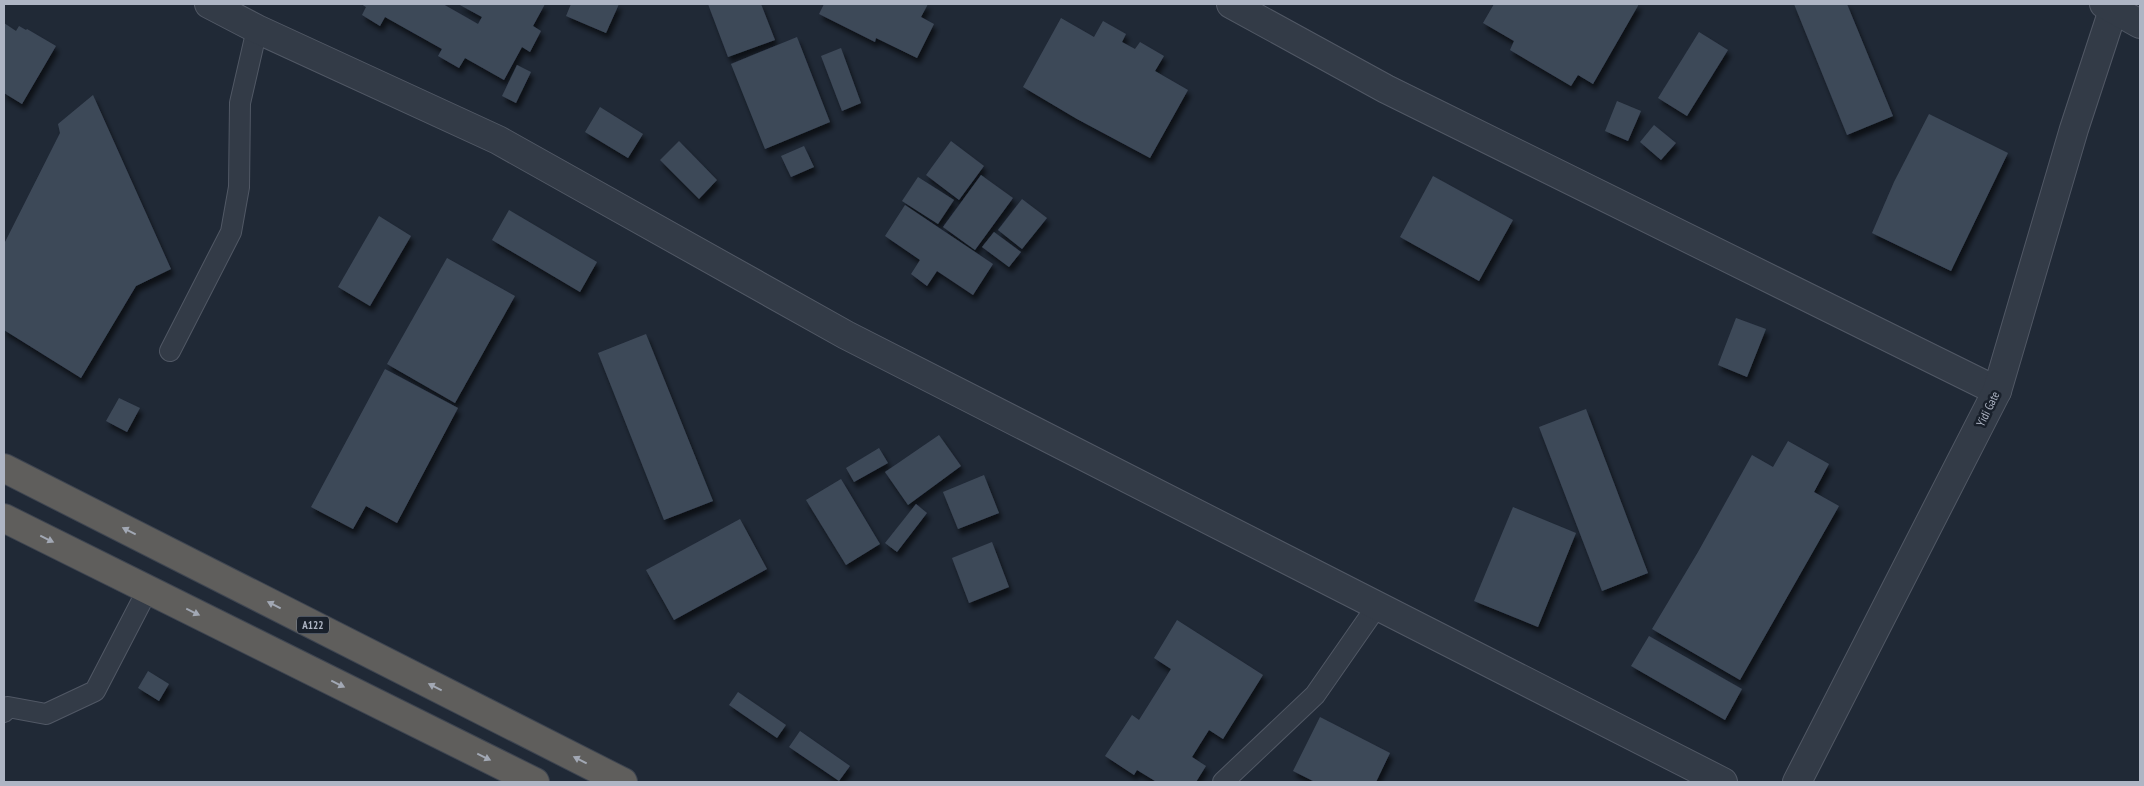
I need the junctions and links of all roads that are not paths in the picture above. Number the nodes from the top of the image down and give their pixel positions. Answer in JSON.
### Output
{"nodes":[{"id":1,"x":209,"y":4,"type":"edge"},
{"id":2,"x":1231,"y":4,"type":"edge"},
{"id":3,"x":2108,"y":7,"type":"edge"},
{"id":4,"x":2140,"y":24,"type":"edge"},
{"id":5,"x":257,"y":29,"type":"junction"},
{"id":6,"x":170,"y":351,"type":"dead end"},
{"id":7,"x":1997,"y":391,"type":"junction"},
{"id":8,"x":4,"y":468,"type":"edge"},
{"id":9,"x":4,"y":518,"type":"edge"},
{"id":10,"x":148,"y":590,"type":"junction"},
{"id":11,"x":1377,"y":606,"type":"junction"},
{"id":12,"x":4,"y":712,"type":"edge"},
{"id":13,"x":535,"y":782,"type":"edge"},
{"id":14,"x":623,"y":782,"type":"edge"},
{"id":15,"x":1223,"y":782,"type":"edge"},
{"id":16,"x":1723,"y":782,"type":"edge"},
{"id":17,"x":1797,"y":782,"type":"edge"}],
"edges":[{"from":1,"to":5,"type":"street"},
{"from":2,"to":7,"type":"street"},
{"from":3,"to":4,"type":"street"},
{"from":3,"to":7,"type":"street","name":"Yidi Gate"},
{"from":5,"to":6,"type":"lane"},
{"from":5,"to":11,"type":"street"},
{"from":7,"to":17,"type":"street","name":"Yidi Gate"},
{"from":14,"to":8,"type":"highway","number":"A122","one_way":true},
{"from":9,"to":10,"type":"highway","one_way":true},
{"from":10,"to":12,"type":"lane"},
{"from":10,"to":13,"type":"highway","one_way":true},
{"from":11,"to":15,"type":"lane"},
{"from":11,"to":16,"type":"street"}]}
